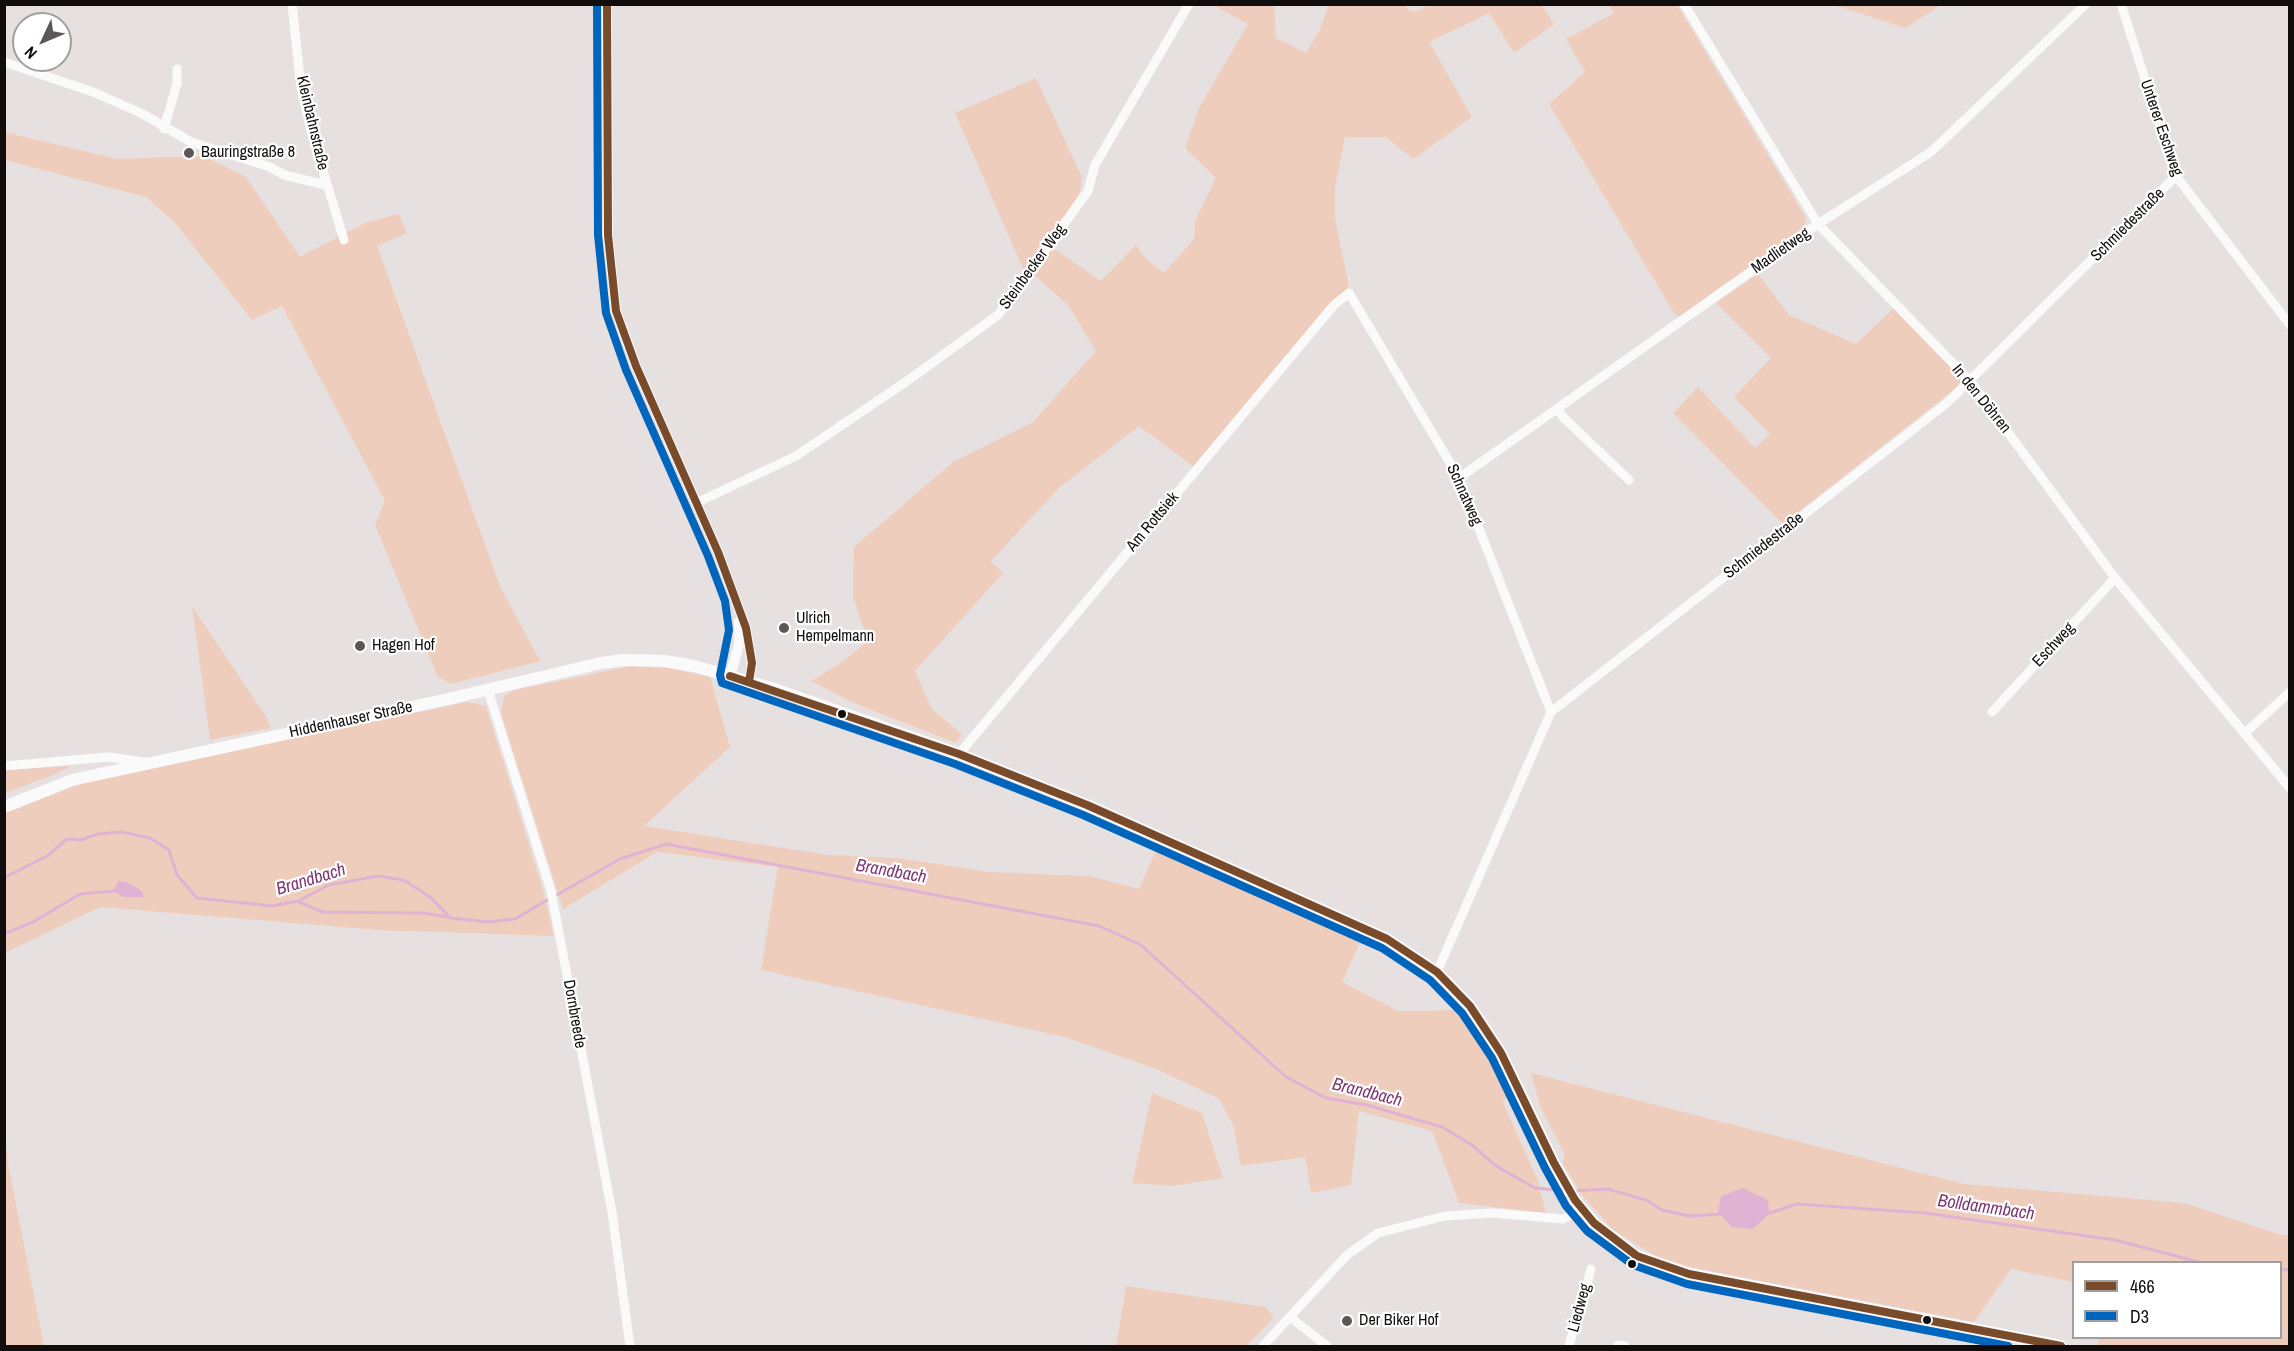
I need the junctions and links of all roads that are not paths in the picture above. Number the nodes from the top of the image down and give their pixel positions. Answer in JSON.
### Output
{"nodes":[{"id":1,"x":292,"y":4,"type":"edge"},
{"id":2,"x":607,"y":4,"type":"edge"},
{"id":3,"x":1189,"y":4,"type":"edge"},
{"id":4,"x":1684,"y":4,"type":"edge"},
{"id":5,"x":2086,"y":4,"type":"edge"},
{"id":6,"x":2121,"y":4,"type":"edge"},
{"id":7,"x":4,"y":62,"type":"edge"},
{"id":8,"x":177,"y":69,"type":"dead end"},
{"id":9,"x":164,"y":129,"type":"junction"},
{"id":10,"x":2176,"y":176,"type":"junction"},
{"id":11,"x":327,"y":184,"type":"junction"},
{"id":12,"x":1818,"y":224,"type":"junction"},
{"id":13,"x":344,"y":240,"type":"dead end"},
{"id":14,"x":1348,"y":293,"type":"joint"},
{"id":15,"x":2289,"y":325,"type":"edge"},
{"id":16,"x":1971,"y":382,"type":"junction"},
{"id":17,"x":1558,"y":410,"type":"junction"},
{"id":18,"x":1459,"y":478,"type":"junction"},
{"id":19,"x":1629,"y":480,"type":"dead end"},
{"id":20,"x":696,"y":503,"type":"junction"},
{"id":21,"x":2115,"y":578,"type":"junction"},
{"id":22,"x":735,"y":598,"type":"junction"},
{"id":23,"x":730,"y":676,"type":"junction"},
{"id":24,"x":749,"y":682,"type":"junction"},
{"id":25,"x":488,"y":690,"type":"junction"},
{"id":26,"x":2289,"y":692,"type":"edge"},
{"id":27,"x":1551,"y":712,"type":"junction"},
{"id":28,"x":1992,"y":712,"type":"dead end"},
{"id":29,"x":2244,"y":734,"type":"junction"},
{"id":30,"x":959,"y":754,"type":"junction"},
{"id":31,"x":151,"y":762,"type":"junction"},
{"id":32,"x":4,"y":766,"type":"edge"},
{"id":33,"x":2289,"y":788,"type":"edge"},
{"id":34,"x":4,"y":807,"type":"edge"},
{"id":35,"x":1437,"y":972,"type":"junction"},
{"id":36,"x":1578,"y":1205,"type":"junction"},
{"id":37,"x":1591,"y":1269,"type":"dead end"},
{"id":38,"x":1290,"y":1317,"type":"junction"},
{"id":39,"x":2022,"y":1342,"type":"edge"},
{"id":40,"x":630,"y":1347,"type":"edge"},
{"id":41,"x":1263,"y":1347,"type":"edge"},
{"id":42,"x":1327,"y":1347,"type":"edge"},
{"id":43,"x":1569,"y":1347,"type":"edge"},
{"id":44,"x":2061,"y":1347,"type":"edge"}],
"edges":[{"from":1,"to":11,"type":"street","name":"Kleinbahnstraße"},
{"from":2,"to":20,"type":"street"},
{"from":3,"to":20,"type":"street","name":"Steinbecker Weg"},
{"from":4,"to":12,"type":"street","name":"In den Döhren"},
{"from":5,"to":12,"type":"street","name":"Madlietweg"},
{"from":6,"to":10,"type":"street","name":"Unterer Eschweg"},
{"from":7,"to":9,"type":"street"},
{"from":8,"to":9,"type":"street"},
{"from":9,"to":11,"type":"street"},
{"from":10,"to":15,"type":"street","name":"Unterer Eschweg"},
{"from":10,"to":16,"type":"street","name":"Schmiedestraße"},
{"from":11,"to":13,"type":"street","name":"Kleinbahnstraße"},
{"from":12,"to":16,"type":"street","name":"In den Döhren"},
{"from":12,"to":17,"type":"street","name":"Madlietweg"},
{"from":14,"to":18,"type":"street","name":"Schnatweg"},
{"from":14,"to":30,"type":"street","name":"Am Rottsiek"},
{"from":16,"to":21,"type":"street","name":"In den Döhren"},
{"from":16,"to":27,"type":"street","name":"Schmiedestraße"},
{"from":17,"to":18,"type":"street","name":"Madlietweg"},
{"from":17,"to":19,"type":"street"},
{"from":18,"to":27,"type":"street","name":"Schnatweg"},
{"from":20,"to":22,"type":"street"},
{"from":21,"to":28,"type":"street","name":"Eschweg"},
{"from":21,"to":29,"type":"street","name":"In den Döhren"},
{"from":22,"to":23,"type":"street"},
{"from":22,"to":24,"type":"street"},
{"from":23,"to":24,"type":"main road","name":"Hiddenhauser Straße"},
{"from":23,"to":25,"type":"main road","name":"Hiddenhauser Straße"},
{"from":24,"to":30,"type":"main road","name":"Hiddenhauser Straße"},
{"from":25,"to":31,"type":"main road","name":"Hiddenhauser Straße"},
{"from":25,"to":40,"type":"street","name":"Dornbreede"},
{"from":26,"to":29,"type":"street"},
{"from":27,"to":35,"type":"street","name":"Schmiedestraße"},
{"from":29,"to":33,"type":"street","name":"In den Döhren"},
{"from":30,"to":35,"type":"main road","name":"Hiddenhauser Straße"},
{"from":31,"to":32,"type":"street"},
{"from":31,"to":34,"type":"main road","name":"Hiddenhauser Straße"},
{"from":35,"to":36,"type":"main road","name":"Hiddenhauser Straße"},
{"from":36,"to":38,"type":"street"},
{"from":36,"to":39,"type":"main road","name":"Hiddenhauser Straße"},
{"from":37,"to":43,"type":"street","name":"Liedweg"},
{"from":38,"to":41,"type":"street"},
{"from":38,"to":42,"type":"street"},
{"from":39,"to":44,"type":"main road","name":"Hiddenhauser Straße"}]}
